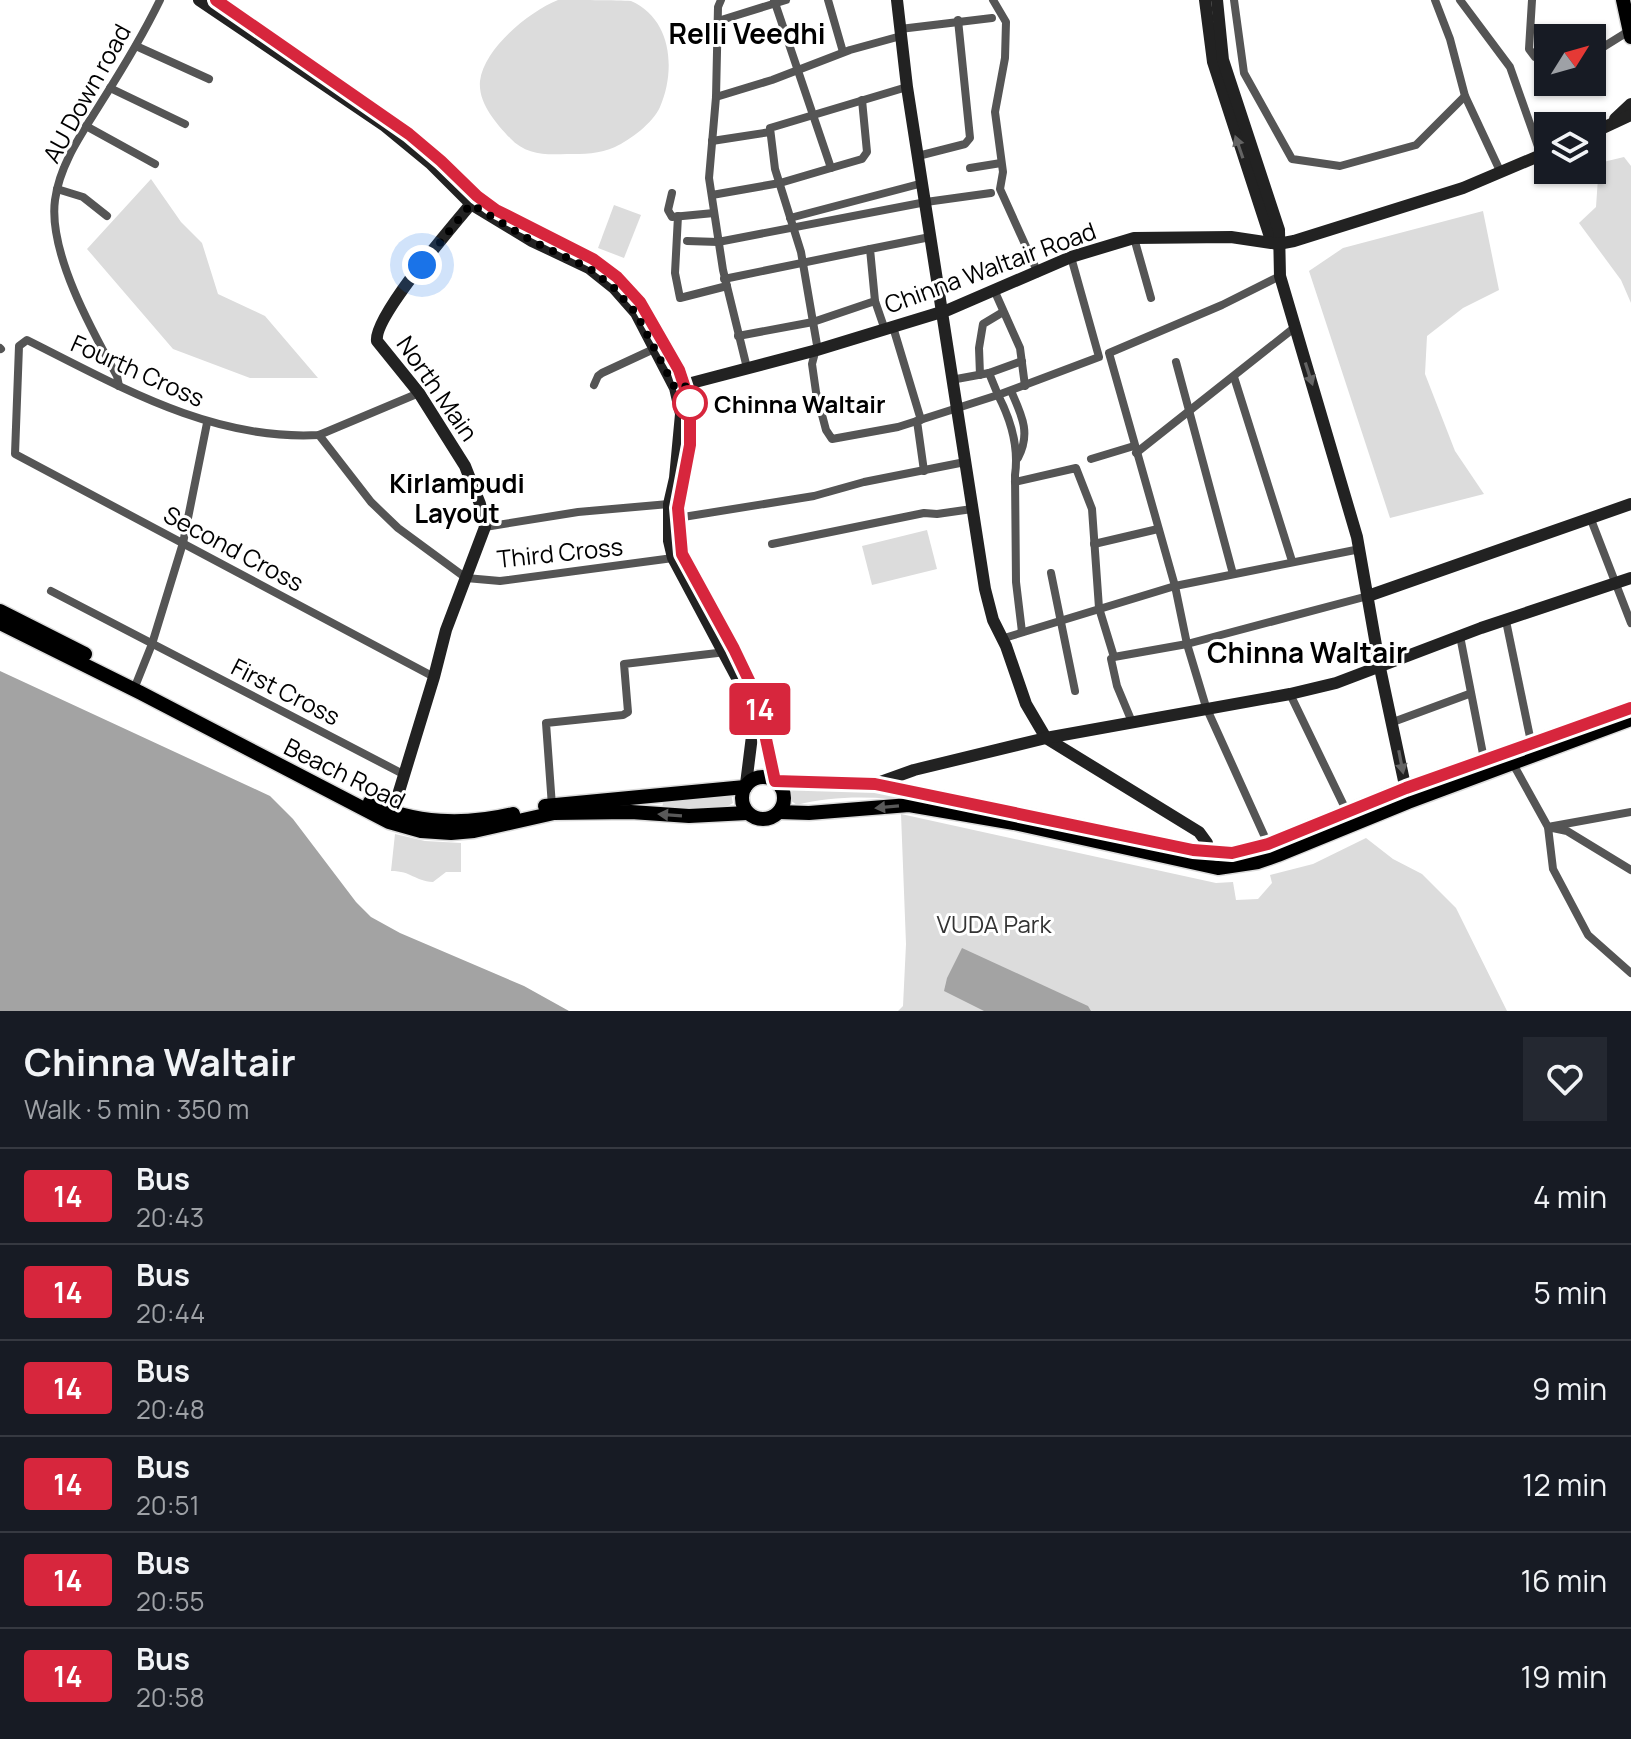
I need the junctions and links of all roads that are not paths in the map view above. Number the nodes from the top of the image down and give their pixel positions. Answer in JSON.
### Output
{"nodes":[{"id":1,"x":160,"y":0,"type":"edge"},
{"id":2,"x":199,"y":0,"type":"edge"},
{"id":3,"x":216,"y":0,"type":"edge"},
{"id":4,"x":721,"y":0,"type":"edge"},
{"id":5,"x":786,"y":0,"type":"edge"},
{"id":6,"x":828,"y":0,"type":"edge"},
{"id":7,"x":897,"y":0,"type":"edge"},
{"id":8,"x":993,"y":0,"type":"edge"},
{"id":9,"x":1205,"y":0,"type":"edge"},
{"id":10,"x":1217,"y":0,"type":"edge"},
{"id":11,"x":1234,"y":0,"type":"edge"},
{"id":12,"x":1435,"y":0,"type":"edge"},
{"id":13,"x":1460,"y":0,"type":"edge"},
{"id":14,"x":1532,"y":0,"type":"edge"},
{"id":15,"x":1623,"y":0,"type":"edge"},
{"id":16,"x":775,"y":2,"type":"edge"},
{"id":17,"x":992,"y":18,"type":"dead end"},
{"id":18,"x":958,"y":20,"type":"junction"},
{"id":19,"x":718,"y":21,"type":"junction"},
{"id":20,"x":901,"y":33,"type":"junction"},
{"id":21,"x":1630,"y":34,"type":"edge"},
{"id":22,"x":136,"y":46,"type":"junction"},
{"id":23,"x":1606,"y":47,"type":"edge"},
{"id":24,"x":843,"y":52,"type":"junction"},
{"id":25,"x":1534,"y":56,"type":"edge"},
{"id":26,"x":797,"y":70,"type":"junction"},
{"id":27,"x":209,"y":79,"type":"dead end"},
{"id":28,"x":907,"y":87,"type":"junction"},
{"id":29,"x":110,"y":88,"type":"junction"},
{"id":30,"x":1465,"y":96,"type":"junction"},
{"id":31,"x":716,"y":97,"type":"junction"},
{"id":32,"x":862,"y":100,"type":"junction"},
{"id":33,"x":1631,"y":104,"type":"edge"},
{"id":34,"x":1631,"y":115,"type":"edge"},
{"id":35,"x":813,"y":116,"type":"junction"},
{"id":36,"x":185,"y":124,"type":"dead end"},
{"id":37,"x":1612,"y":125,"type":"junction"},
{"id":38,"x":86,"y":126,"type":"junction"},
{"id":39,"x":1534,"y":127,"type":"edge"},
{"id":40,"x":1606,"y":127,"type":"edge"},
{"id":41,"x":770,"y":132,"type":"junction"},
{"id":42,"x":712,"y":141,"type":"junction"},
{"id":43,"x":918,"y":156,"type":"junction"},
{"id":44,"x":1534,"y":159,"type":"edge"},
{"id":45,"x":1001,"y":163,"type":"junction"},
{"id":46,"x":155,"y":164,"type":"dead end"},
{"id":47,"x":831,"y":168,"type":"junction"},
{"id":48,"x":970,"y":168,"type":"dead end"},
{"id":49,"x":1501,"y":173,"type":"junction"},
{"id":50,"x":780,"y":183,"type":"junction"},
{"id":51,"x":923,"y":183,"type":"junction"},
{"id":52,"x":57,"y":189,"type":"junction"},
{"id":53,"x":672,"y":193,"type":"dead end"},
{"id":54,"x":991,"y":193,"type":"dead end"},
{"id":55,"x":712,"y":195,"type":"junction"},
{"id":56,"x":474,"y":200,"type":"junction"},
{"id":57,"x":926,"y":202,"type":"junction"},
{"id":58,"x":714,"y":213,"type":"junction"},
{"id":59,"x":107,"y":216,"type":"dead end"},
{"id":60,"x":678,"y":216,"type":"junction"},
{"id":61,"x":791,"y":222,"type":"junction"},
{"id":62,"x":930,"y":237,"type":"junction"},
{"id":63,"x":1134,"y":238,"type":"junction"},
{"id":64,"x":687,"y":241,"type":"dead end"},
{"id":65,"x":718,"y":242,"type":"junction"},
{"id":66,"x":1278,"y":244,"type":"junction"},
{"id":67,"x":870,"y":249,"type":"junction"},
{"id":68,"x":1071,"y":257,"type":"junction"},
{"id":69,"x":803,"y":263,"type":"junction"},
{"id":70,"x":1038,"y":273,"type":"junction"},
{"id":71,"x":1280,"y":276,"type":"junction"},
{"id":72,"x":726,"y":283,"type":"junction"},
{"id":73,"x":995,"y":292,"type":"junction"},
{"id":74,"x":1151,"y":298,"type":"dead end"},
{"id":75,"x":875,"y":301,"type":"junction"},
{"id":76,"x":941,"y":312,"type":"junction"},
{"id":77,"x":1003,"y":312,"type":"junction"},
{"id":78,"x":813,"y":322,"type":"junction"},
{"id":79,"x":889,"y":328,"type":"junction"},
{"id":80,"x":1294,"y":328,"type":"junction"},
{"id":81,"x":738,"y":336,"type":"junction"},
{"id":82,"x":656,"y":348,"type":"junction"},
{"id":83,"x":817,"y":350,"type":"junction"},
{"id":84,"x":1109,"y":353,"type":"junction"},
{"id":85,"x":1099,"y":357,"type":"junction"},
{"id":86,"x":1022,"y":361,"type":"junction"},
{"id":87,"x":1176,"y":362,"type":"dead end"},
{"id":88,"x":747,"y":368,"type":"junction"},
{"id":89,"x":984,"y":374,"type":"junction"},
{"id":90,"x":1234,"y":377,"type":"junction"},
{"id":91,"x":951,"y":380,"type":"junction"},
{"id":92,"x":594,"y":385,"type":"dead end"},
{"id":93,"x":119,"y":386,"type":"junction"},
{"id":94,"x":680,"y":386,"type":"junction"},
{"id":95,"x":1025,"y":386,"type":"junction"},
{"id":96,"x":1011,"y":391,"type":"junction"},
{"id":97,"x":419,"y":393,"type":"junction"},
{"id":98,"x":998,"y":395,"type":"junction"},
{"id":99,"x":956,"y":408,"type":"junction"},
{"id":100,"x":1188,"y":413,"type":"junction"},
{"id":101,"x":919,"y":421,"type":"junction"},
{"id":102,"x":207,"y":423,"type":"junction"},
{"id":103,"x":319,"y":435,"type":"junction"},
{"id":104,"x":1135,"y":449,"type":"junction"},
{"id":105,"x":15,"y":454,"type":"joint"},
{"id":106,"x":1017,"y":459,"type":"junction"},
{"id":107,"x":1091,"y":459,"type":"dead end"},
{"id":108,"x":965,"y":462,"type":"junction"},
{"id":109,"x":924,"y":471,"type":"junction"},
{"id":110,"x":1015,"y":482,"type":"junction"},
{"id":111,"x":669,"y":504,"type":"junction"},
{"id":112,"x":1631,"y":504,"type":"edge"},
{"id":113,"x":972,"y":509,"type":"junction"},
{"id":114,"x":1590,"y":517,"type":"junction"},
{"id":115,"x":677,"y":518,"type":"junction"},
{"id":116,"x":485,"y":527,"type":"junction"},
{"id":117,"x":1158,"y":529,"type":"junction"},
{"id":118,"x":183,"y":543,"type":"junction"},
{"id":119,"x":772,"y":544,"type":"dead end"},
{"id":120,"x":1094,"y":544,"type":"junction"},
{"id":121,"x":1360,"y":549,"type":"junction"},
{"id":122,"x":673,"y":558,"type":"junction"},
{"id":123,"x":1292,"y":561,"type":"junction"},
{"id":124,"x":1051,"y":573,"type":"dead end"},
{"id":125,"x":1233,"y":574,"type":"junction"},
{"id":126,"x":466,"y":578,"type":"junction"},
{"id":127,"x":1631,"y":578,"type":"edge"},
{"id":128,"x":1616,"y":585,"type":"junction"},
{"id":129,"x":1175,"y":586,"type":"junction"},
{"id":130,"x":51,"y":591,"type":"dead end"},
{"id":131,"x":1368,"y":596,"type":"junction"},
{"id":132,"x":1099,"y":608,"type":"junction"},
{"id":133,"x":0,"y":611,"type":"edge"},
{"id":134,"x":1061,"y":619,"type":"junction"},
{"id":135,"x":1506,"y":621,"type":"junction"},
{"id":136,"x":0,"y":623,"type":"edge"},
{"id":137,"x":1631,"y":623,"type":"edge"},
{"id":138,"x":1022,"y":632,"type":"junction"},
{"id":139,"x":1460,"y":636,"type":"junction"},
{"id":140,"x":1001,"y":639,"type":"junction"},
{"id":141,"x":152,"y":644,"type":"junction"},
{"id":142,"x":1187,"y":644,"type":"junction"},
{"id":143,"x":729,"y":651,"type":"junction"},
{"id":144,"x":1111,"y":659,"type":"dead end"},
{"id":145,"x":1380,"y":668,"type":"junction"},
{"id":146,"x":434,"y":677,"type":"junction"},
{"id":147,"x":135,"y":685,"type":"junction"},
{"id":148,"x":1075,"y":691,"type":"dead end"},
{"id":149,"x":1290,"y":694,"type":"junction"},
{"id":150,"x":1469,"y":694,"type":"junction"},
{"id":151,"x":1206,"y":707,"type":"junction"},
{"id":152,"x":1631,"y":708,"type":"edge"},
{"id":153,"x":1631,"y":719,"type":"edge"},
{"id":154,"x":1132,"y":722,"type":"junction"},
{"id":155,"x":1393,"y":722,"type":"junction"},
{"id":156,"x":1530,"y":737,"type":"dead end"},
{"id":157,"x":1046,"y":738,"type":"junction"},
{"id":158,"x":1483,"y":754,"type":"dead end"},
{"id":159,"x":1510,"y":758,"type":"junction"},
{"id":160,"x":403,"y":774,"type":"junction"},
{"id":161,"x":775,"y":781,"type":"junction"},
{"id":162,"x":875,"y":784,"type":"junction"},
{"id":163,"x":746,"y":786,"type":"junction"},
{"id":164,"x":1407,"y":795,"type":"junction"},
{"id":165,"x":553,"y":809,"type":"junction"},
{"id":166,"x":779,"y":812,"type":"junction"},
{"id":167,"x":1631,"y":812,"type":"edge"},
{"id":168,"x":747,"y":813,"type":"junction"},
{"id":169,"x":1347,"y":813,"type":"junction"},
{"id":170,"x":391,"y":817,"type":"junction"},
{"id":171,"x":1548,"y":827,"type":"junction"},
{"id":172,"x":1271,"y":850,"type":"junction"},
{"id":173,"x":1208,"y":860,"type":"junction"},
{"id":174,"x":1631,"y":870,"type":"edge"},
{"id":175,"x":1631,"y":973,"type":"edge"}],
"edges":[{"from":1,"to":22,"type":"street","name":"AU Down road"},
{"from":2,"to":56,"type":"street"},
{"from":3,"to":56,"type":"street"},
{"from":4,"to":19,"type":"street"},
{"from":5,"to":16,"type":"street"},
{"from":6,"to":24,"type":"street"},
{"from":7,"to":20,"type":"street"},
{"from":8,"to":45,"type":"street"},
{"from":66,"to":9,"type":"street","one_way":true},
{"from":10,"to":66,"type":"street"},
{"from":11,"to":30,"type":"street"},
{"from":12,"to":30,"type":"street"},
{"from":13,"to":39,"type":"street"},
{"from":14,"to":25,"type":"street"},
{"from":15,"to":21,"type":"main road"},
{"from":16,"to":19,"type":"street"},
{"from":16,"to":26,"type":"street"},
{"from":17,"to":18,"type":"street"},
{"from":18,"to":20,"type":"street"},
{"from":18,"to":43,"type":"street"},
{"from":19,"to":31,"type":"street"},
{"from":20,"to":24,"type":"street"},
{"from":20,"to":28,"type":"street"},
{"from":21,"to":23,"type":"street"},
{"from":22,"to":27,"type":"street"},
{"from":22,"to":29,"type":"street","name":"AU Down road"},
{"from":24,"to":26,"type":"street"},
{"from":26,"to":31,"type":"street"},
{"from":26,"to":35,"type":"street"},
{"from":28,"to":32,"type":"street"},
{"from":28,"to":43,"type":"street"},
{"from":29,"to":36,"type":"street"},
{"from":29,"to":38,"type":"street","name":"AU Down road"},
{"from":30,"to":49,"type":"street"},
{"from":31,"to":42,"type":"street"},
{"from":32,"to":35,"type":"street"},
{"from":32,"to":47,"type":"street"},
{"from":33,"to":37,"type":"street"},
{"from":34,"to":37,"type":"street"},
{"from":35,"to":41,"type":"street"},
{"from":35,"to":47,"type":"street"},
{"from":37,"to":40,"type":"street"},
{"from":38,"to":46,"type":"street"},
{"from":38,"to":52,"type":"street","name":"AU Down road"},
{"from":41,"to":42,"type":"street"},
{"from":41,"to":50,"type":"street"},
{"from":42,"to":55,"type":"street"},
{"from":43,"to":51,"type":"street"},
{"from":44,"to":49,"type":"street"},
{"from":45,"to":48,"type":"street"},
{"from":45,"to":70,"type":"street"},
{"from":47,"to":50,"type":"street"},
{"from":49,"to":66,"type":"street"},
{"from":50,"to":55,"type":"street"},
{"from":50,"to":61,"type":"street"},
{"from":51,"to":57,"type":"street"},
{"from":51,"to":61,"type":"street"},
{"from":52,"to":59,"type":"street"},
{"from":52,"to":93,"type":"street","name":"AU Down road"},
{"from":53,"to":60,"type":"street"},
{"from":54,"to":57,"type":"street"},
{"from":55,"to":58,"type":"street"},
{"from":56,"to":82,"type":"street"},
{"from":56,"to":94,"type":"street"},
{"from":56,"to":97,"type":"street","name":"North Main"},
{"from":57,"to":61,"type":"street"},
{"from":57,"to":62,"type":"street"},
{"from":58,"to":60,"type":"street"},
{"from":58,"to":65,"type":"street"},
{"from":60,"to":72,"type":"street"},
{"from":61,"to":65,"type":"street"},
{"from":61,"to":69,"type":"street"},
{"from":62,"to":67,"type":"street"},
{"from":62,"to":76,"type":"street"},
{"from":63,"to":66,"type":"street","name":"Chinna Waltair Road"},
{"from":63,"to":68,"type":"street","name":"Chinna Waltair Road"},
{"from":63,"to":74,"type":"street"},
{"from":64,"to":65,"type":"street"},
{"from":65,"to":72,"type":"street"},
{"from":66,"to":71,"type":"street"},
{"from":67,"to":69,"type":"street"},
{"from":67,"to":75,"type":"street"},
{"from":68,"to":70,"type":"street","name":"Chinna Waltair Road"},
{"from":68,"to":85,"type":"street"},
{"from":69,"to":72,"type":"street"},
{"from":69,"to":78,"type":"street"},
{"from":70,"to":73,"type":"street","name":"Chinna Waltair Road"},
{"from":71,"to":80,"type":"street"},
{"from":71,"to":84,"type":"street"},
{"from":72,"to":81,"type":"street"},
{"from":73,"to":76,"type":"street","name":"Chinna Waltair Road"},
{"from":73,"to":77,"type":"street"},
{"from":75,"to":78,"type":"street"},
{"from":75,"to":79,"type":"street"},
{"from":76,"to":79,"type":"street","name":"Chinna Waltair Road"},
{"from":76,"to":91,"type":"street"},
{"from":77,"to":86,"type":"street"},
{"from":77,"to":89,"type":"street"},
{"from":78,"to":81,"type":"street"},
{"from":78,"to":83,"type":"street"},
{"from":79,"to":83,"type":"street","name":"Chinna Waltair Road"},
{"from":79,"to":101,"type":"street"},
{"from":80,"to":90,"type":"street"},
{"from":80,"to":121,"type":"street","one_way":true},
{"from":81,"to":88,"type":"street"},
{"from":82,"to":92,"type":"street"},
{"from":82,"to":94,"type":"street"},
{"from":83,"to":88,"type":"street","name":"Chinna Waltair Road"},
{"from":83,"to":101,"type":"street"},
{"from":84,"to":85,"type":"street"},
{"from":84,"to":104,"type":"street"},
{"from":85,"to":95,"type":"street"},
{"from":86,"to":89,"type":"street"},
{"from":86,"to":95,"type":"street"},
{"from":87,"to":100,"type":"street"},
{"from":88,"to":94,"type":"street","name":"Chinna Waltair Road"},
{"from":89,"to":91,"type":"street"},
{"from":89,"to":98,"type":"street"},
{"from":90,"to":100,"type":"street"},
{"from":90,"to":123,"type":"street"},
{"from":91,"to":99,"type":"street"},
{"from":93,"to":102,"type":"street","name":"Fourth Cross"},
{"from":93,"to":105,"type":"street","name":"Fourth Cross"},
{"from":94,"to":111,"type":"street"},
{"from":94,"to":115,"type":"street"},
{"from":95,"to":96,"type":"street"},
{"from":96,"to":98,"type":"street"},
{"from":96,"to":106,"type":"street"},
{"from":97,"to":103,"type":"street","name":"Fourth Cross"},
{"from":97,"to":116,"type":"street","name":"North Main"},
{"from":98,"to":99,"type":"street"},
{"from":98,"to":106,"type":"street"},
{"from":99,"to":101,"type":"street"},
{"from":99,"to":108,"type":"street"},
{"from":100,"to":104,"type":"street"},
{"from":100,"to":125,"type":"street"},
{"from":101,"to":109,"type":"street"},
{"from":102,"to":103,"type":"street","name":"Fourth Cross"},
{"from":102,"to":118,"type":"street"},
{"from":103,"to":126,"type":"street","name":"Third Cross"},
{"from":104,"to":107,"type":"street"},
{"from":104,"to":117,"type":"street"},
{"from":105,"to":118,"type":"street","name":"Second Cross"},
{"from":106,"to":110,"type":"street"},
{"from":108,"to":109,"type":"street"},
{"from":108,"to":113,"type":"street"},
{"from":109,"to":115,"type":"street"},
{"from":110,"to":120,"type":"street"},
{"from":110,"to":138,"type":"street"},
{"from":111,"to":116,"type":"street"},
{"from":111,"to":122,"type":"street"},
{"from":112,"to":114,"type":"street"},
{"from":113,"to":119,"type":"street"},
{"from":113,"to":140,"type":"street"},
{"from":114,"to":128,"type":"street"},
{"from":114,"to":131,"type":"street"},
{"from":115,"to":143,"type":"street"},
{"from":116,"to":126,"type":"street"},
{"from":117,"to":120,"type":"street"},
{"from":117,"to":129,"type":"street"},
{"from":118,"to":141,"type":"street"},
{"from":118,"to":146,"type":"street","name":"Second Cross"},
{"from":120,"to":132,"type":"street"},
{"from":121,"to":123,"type":"street"},
{"from":121,"to":131,"type":"street"},
{"from":122,"to":126,"type":"street","name":"Third Cross"},
{"from":122,"to":143,"type":"street"},
{"from":123,"to":125,"type":"street"},
{"from":124,"to":134,"type":"street"},
{"from":125,"to":129,"type":"street"},
{"from":126,"to":146,"type":"street"},
{"from":127,"to":128,"type":"street"},
{"from":128,"to":135,"type":"street"},
{"from":128,"to":137,"type":"street"},
{"from":129,"to":132,"type":"street"},
{"from":129,"to":142,"type":"street"},
{"from":130,"to":141,"type":"street","name":"First Cross"},
{"from":131,"to":142,"type":"street"},
{"from":131,"to":145,"type":"street"},
{"from":132,"to":134,"type":"street"},
{"from":132,"to":142,"type":"street"},
{"from":133,"to":147,"type":"main road","name":"Beach Road"},
{"from":134,"to":138,"type":"street"},
{"from":134,"to":148,"type":"street"},
{"from":135,"to":139,"type":"street"},
{"from":135,"to":156,"type":"street"},
{"from":136,"to":147,"type":"main road","name":"Beach Road"},
{"from":138,"to":140,"type":"street"},
{"from":139,"to":145,"type":"street"},
{"from":139,"to":150,"type":"street"},
{"from":140,"to":157,"type":"street"},
{"from":141,"to":147,"type":"street"},
{"from":141,"to":160,"type":"street","name":"First Cross"},
{"from":142,"to":151,"type":"street"},
{"from":143,"to":161,"type":"street"},
{"from":143,"to":163,"type":"street"},
{"from":143,"to":165,"type":"street"},
{"from":144,"to":154,"type":"street"},
{"from":145,"to":149,"type":"street"},
{"from":145,"to":155,"type":"street"},
{"from":146,"to":160,"type":"street"},
{"from":147,"to":170,"type":"main road","name":"Beach Road"},
{"from":149,"to":151,"type":"street"},
{"from":149,"to":169,"type":"street"},
{"from":150,"to":155,"type":"street"},
{"from":150,"to":158,"type":"street"},
{"from":151,"to":154,"type":"street"},
{"from":151,"to":172,"type":"street"},
{"from":152,"to":159,"type":"main road"},
{"from":153,"to":159,"type":"main road"},
{"from":154,"to":157,"type":"street"},
{"from":155,"to":164,"type":"street","one_way":true},
{"from":157,"to":162,"type":"street"},
{"from":157,"to":173,"type":"street"},
{"from":159,"to":164,"type":"main road"},
{"from":159,"to":171,"type":"street"},
{"from":160,"to":170,"type":"street"},
{"from":161,"to":162,"type":"main road"},
{"from":161,"to":163,"type":"main road"},
{"from":161,"to":166,"type":"main road"},
{"from":162,"to":173,"type":"main road"},
{"from":163,"to":165,"type":"main road","name":"Beach Road"},
{"from":163,"to":168,"type":"main road"},
{"from":164,"to":169,"type":"main road"},
{"from":164,"to":172,"type":"main road"},
{"from":168,"to":165,"type":"main road","name":"Beach Road","one_way":true},
{"from":165,"to":170,"type":"main road","name":"Beach Road"},
{"from":166,"to":168,"type":"main road"},
{"from":173,"to":166,"type":"main road","one_way":true},
{"from":167,"to":171,"type":"street"},
{"from":169,"to":172,"type":"main road"},
{"from":171,"to":174,"type":"street"},
{"from":171,"to":175,"type":"street"},
{"from":172,"to":173,"type":"main road"}]}
